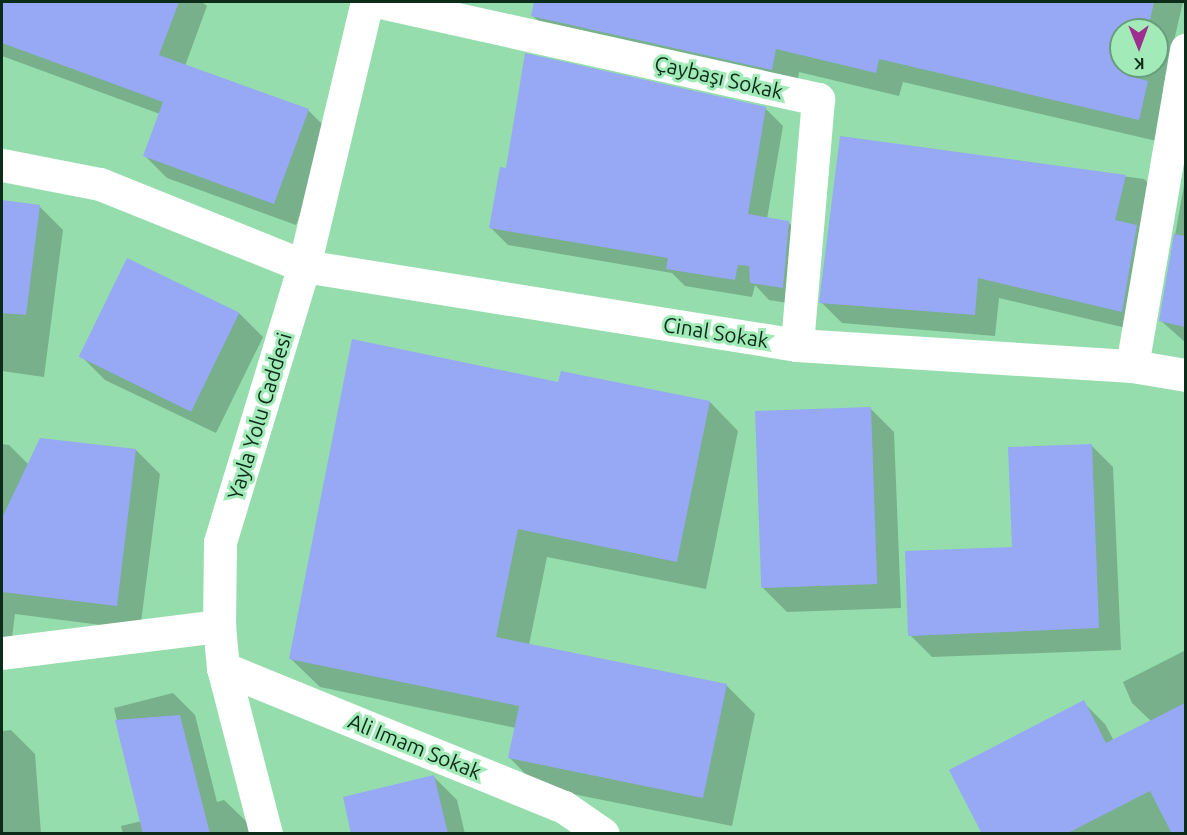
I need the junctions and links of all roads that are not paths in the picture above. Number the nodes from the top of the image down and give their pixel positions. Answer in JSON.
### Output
{"nodes":[{"id":1,"x":367,"y":2,"type":"edge"},
{"id":2,"x":380,"y":2,"type":"edge"},
{"id":3,"x":1185,"y":50,"type":"edge"},
{"id":4,"x":2,"y":165,"type":"edge"},
{"id":5,"x":304,"y":266,"type":"junction"},
{"id":6,"x":797,"y":345,"type":"junction"},
{"id":7,"x":1132,"y":366,"type":"junction"},
{"id":8,"x":1185,"y":375,"type":"edge"},
{"id":9,"x":219,"y":626,"type":"junction"},
{"id":10,"x":2,"y":653,"type":"edge"},
{"id":11,"x":223,"y":668,"type":"junction"},
{"id":12,"x":266,"y":834,"type":"edge"},
{"id":13,"x":603,"y":834,"type":"edge"}],
"edges":[{"from":1,"to":5,"type":"street","name":"Yayla Yolu Caddesi"},
{"from":2,"to":6,"type":"street","name":"Çaybaşı Sokak"},
{"from":3,"to":7,"type":"street"},
{"from":4,"to":5,"type":"street","name":"Cinal Sokak"},
{"from":5,"to":6,"type":"street","name":"Cinal Sokak"},
{"from":5,"to":9,"type":"street","name":"Yayla Yolu Caddesi"},
{"from":6,"to":7,"type":"street","name":"Cinal Sokak"},
{"from":7,"to":8,"type":"street","name":"Cinal Sokak"},
{"from":9,"to":10,"type":"street"},
{"from":9,"to":11,"type":"street","name":"Yayla Yolu Caddesi"},
{"from":11,"to":12,"type":"street","name":"Yayla Yolu Caddesi"},
{"from":11,"to":13,"type":"street","name":"Ali Imam Sokak"}]}
